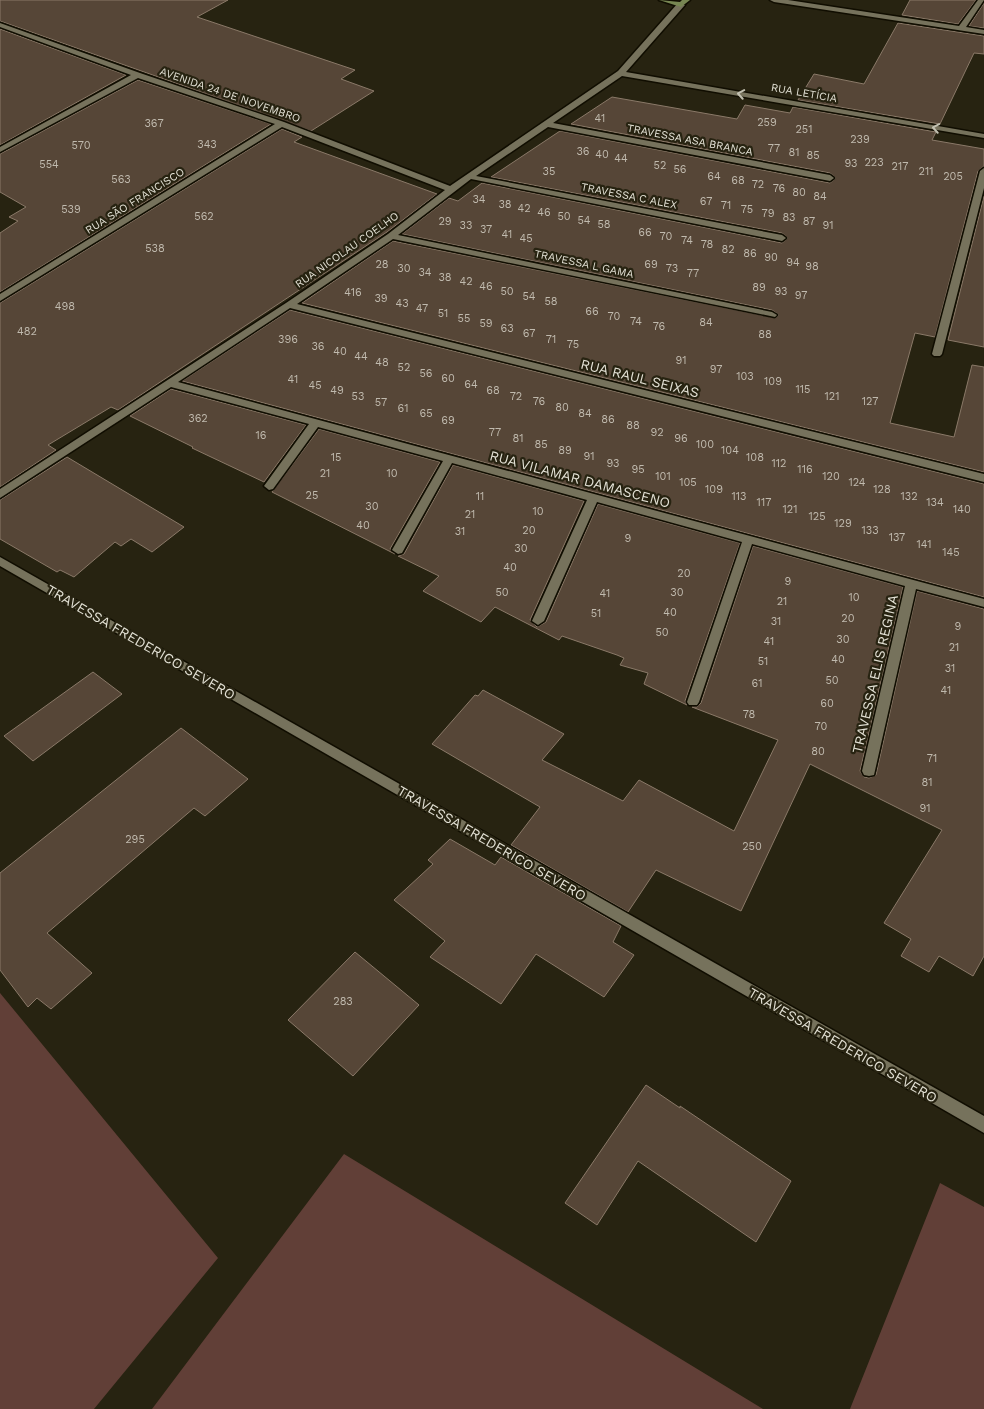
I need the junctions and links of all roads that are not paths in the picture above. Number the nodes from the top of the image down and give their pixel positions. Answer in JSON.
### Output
{"nodes":[{"id":1,"x":663,"y":0,"type":"edge"},
{"id":2,"x":774,"y":0,"type":"edge"},
{"id":3,"x":982,"y":0,"type":"edge"},
{"id":4,"x":684,"y":3,"type":"edge"},
{"id":5,"x":0,"y":25,"type":"edge"},
{"id":6,"x":961,"y":29,"type":"junction"},
{"id":7,"x":984,"y":32,"type":"edge"},
{"id":8,"x":621,"y":73,"type":"junction"},
{"id":9,"x":137,"y":76,"type":"junction"},
{"id":10,"x":281,"y":124,"type":"junction"},
{"id":11,"x":546,"y":124,"type":"junction"},
{"id":12,"x":984,"y":136,"type":"edge"},
{"id":13,"x":0,"y":150,"type":"edge"},
{"id":14,"x":984,"y":171,"type":"edge"},
{"id":15,"x":471,"y":177,"type":"junction"},
{"id":16,"x":830,"y":178,"type":"dead end"},
{"id":17,"x":451,"y":189,"type":"junction"},
{"id":18,"x":391,"y":236,"type":"junction"},
{"id":19,"x":782,"y":238,"type":"dead end"},
{"id":20,"x":0,"y":298,"type":"edge"},
{"id":21,"x":289,"y":305,"type":"junction"},
{"id":22,"x":772,"y":315,"type":"dead end"},
{"id":23,"x":937,"y":354,"type":"dead end"},
{"id":24,"x":168,"y":383,"type":"junction"},
{"id":25,"x":314,"y":423,"type":"junction"},
{"id":26,"x":449,"y":460,"type":"junction"},
{"id":27,"x":984,"y":478,"type":"edge"},
{"id":28,"x":269,"y":486,"type":"dead end"},
{"id":29,"x":0,"y":494,"type":"edge"},
{"id":30,"x":593,"y":499,"type":"junction"},
{"id":31,"x":748,"y":540,"type":"junction"},
{"id":32,"x":398,"y":550,"type":"dead end"},
{"id":33,"x":0,"y":561,"type":"edge"},
{"id":34,"x":911,"y":584,"type":"junction"},
{"id":35,"x":984,"y":603,"type":"edge"},
{"id":36,"x":538,"y":621,"type":"dead end"},
{"id":37,"x":693,"y":702,"type":"dead end"},
{"id":38,"x":869,"y":771,"type":"dead end"},
{"id":39,"x":984,"y":1125,"type":"edge"}],
"edges":[{"from":1,"to":4,"type":"street"},
{"from":2,"to":6,"type":"street"},
{"from":3,"to":6,"type":"street"},
{"from":4,"to":8,"type":"street","name":"RUA NICOLAU COELHO"},
{"from":5,"to":9,"type":"street","name":"AVENIDA 24 DE NOVEMBRO"},
{"from":6,"to":7,"type":"street"},
{"from":8,"to":11,"type":"street","name":"RUA NICOLAU COELHO"},
{"from":12,"to":8,"type":"street","name":"RUA LETÍCIA","one_way":true},
{"from":9,"to":10,"type":"street","name":"AVENIDA 24 DE NOVEMBRO"},
{"from":9,"to":13,"type":"street"},
{"from":10,"to":17,"type":"street","name":"AVENIDA 24 DE NOVEMBRO"},
{"from":10,"to":20,"type":"street","name":"RUA SÃO FRANCISCO"},
{"from":11,"to":15,"type":"street","name":"RUA NICOLAU COELHO"},
{"from":11,"to":16,"type":"street","name":"TRAVESSA ASA BRANCA"},
{"from":14,"to":23,"type":"street"},
{"from":15,"to":17,"type":"street","name":"RUA NICOLAU COELHO"},
{"from":15,"to":19,"type":"street","name":"TRAVESSA C ALEX"},
{"from":17,"to":18,"type":"street","name":"RUA NICOLAU COELHO"},
{"from":18,"to":21,"type":"street","name":"RUA NICOLAU COELHO"},
{"from":18,"to":22,"type":"street","name":"TRAVESSA L GAMA"},
{"from":21,"to":24,"type":"street","name":"RUA NICOLAU COELHO"},
{"from":21,"to":27,"type":"street","name":"RUA RAUL SEIXAS"},
{"from":24,"to":25,"type":"street","name":"RUA VILAMAR DAMASCENO"},
{"from":24,"to":29,"type":"street","name":"RUA NICOLAU COELHO"},
{"from":25,"to":26,"type":"street","name":"RUA VILAMAR DAMASCENO"},
{"from":25,"to":28,"type":"street"},
{"from":26,"to":30,"type":"street","name":"RUA VILAMAR DAMASCENO"},
{"from":26,"to":32,"type":"street"},
{"from":30,"to":31,"type":"street","name":"RUA VILAMAR DAMASCENO"},
{"from":30,"to":36,"type":"street"},
{"from":31,"to":34,"type":"street","name":"RUA VILAMAR DAMASCENO"},
{"from":31,"to":37,"type":"street"},
{"from":33,"to":39,"type":"street","name":"TRAVESSA FREDERICO SEVERO"},
{"from":34,"to":35,"type":"street","name":"RUA VILAMAR DAMASCENO"},
{"from":34,"to":38,"type":"street","name":"TRAVESSA ELIS REGINA"}]}
